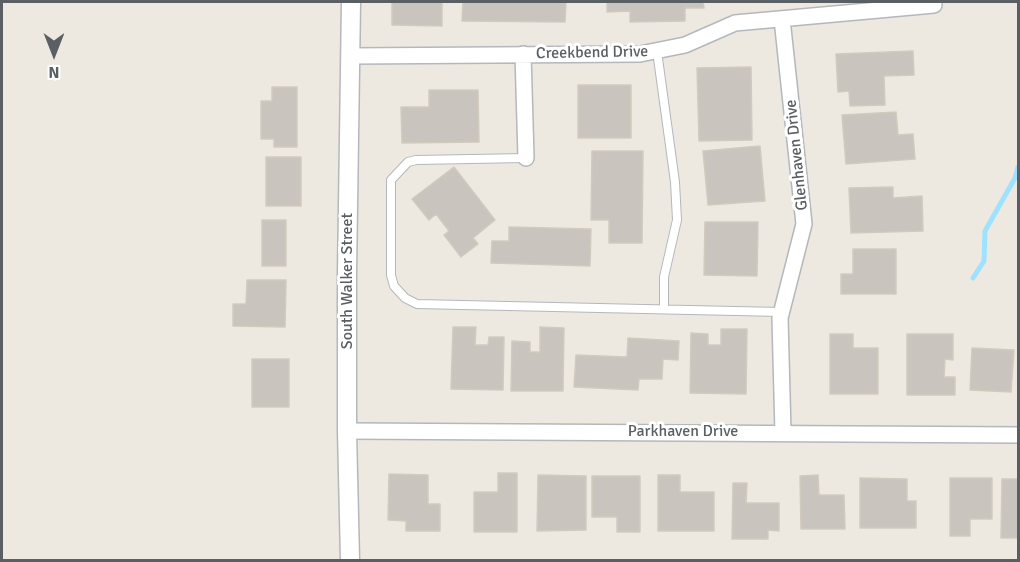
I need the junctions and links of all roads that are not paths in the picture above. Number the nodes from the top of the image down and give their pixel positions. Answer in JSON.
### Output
{"nodes":[{"id":1,"x":351,"y":2,"type":"edge"},
{"id":2,"x":934,"y":5,"type":"dead end"},
{"id":3,"x":782,"y":19,"type":"junction"},
{"id":4,"x":657,"y":51,"type":"junction"},
{"id":5,"x":523,"y":54,"type":"junction"},
{"id":6,"x":351,"y":56,"type":"junction"},
{"id":7,"x":526,"y":158,"type":"joint"},
{"id":8,"x":664,"y":309,"type":"junction"},
{"id":9,"x":781,"y":312,"type":"junction"},
{"id":10,"x":347,"y":431,"type":"junction"},
{"id":11,"x":783,"y":433,"type":"junction"},
{"id":12,"x":1018,"y":435,"type":"edge"},
{"id":13,"x":350,"y":561,"type":"edge"}],
"edges":[{"from":1,"to":6,"type":"street","name":"South Walker Street"},
{"from":2,"to":3,"type":"street","name":"Creekbend Drive"},
{"from":3,"to":4,"type":"street","name":"Creekbend Drive"},
{"from":3,"to":9,"type":"street","name":"Glenhaven Drive"},
{"from":4,"to":5,"type":"street","name":"Creekbend Drive"},
{"from":4,"to":8,"type":"lane"},
{"from":5,"to":6,"type":"street","name":"Creekbend Drive"},
{"from":5,"to":7,"type":"street"},
{"from":6,"to":10,"type":"street","name":"South Walker Street"},
{"from":7,"to":8,"type":"lane"},
{"from":8,"to":9,"type":"lane"},
{"from":9,"to":11,"type":"street","name":"Glenhaven Drive"},
{"from":10,"to":11,"type":"street","name":"Parkhaven Drive"},
{"from":10,"to":13,"type":"street","name":"South Walker Street"},
{"from":11,"to":12,"type":"street","name":"Parkhaven Drive"}]}
